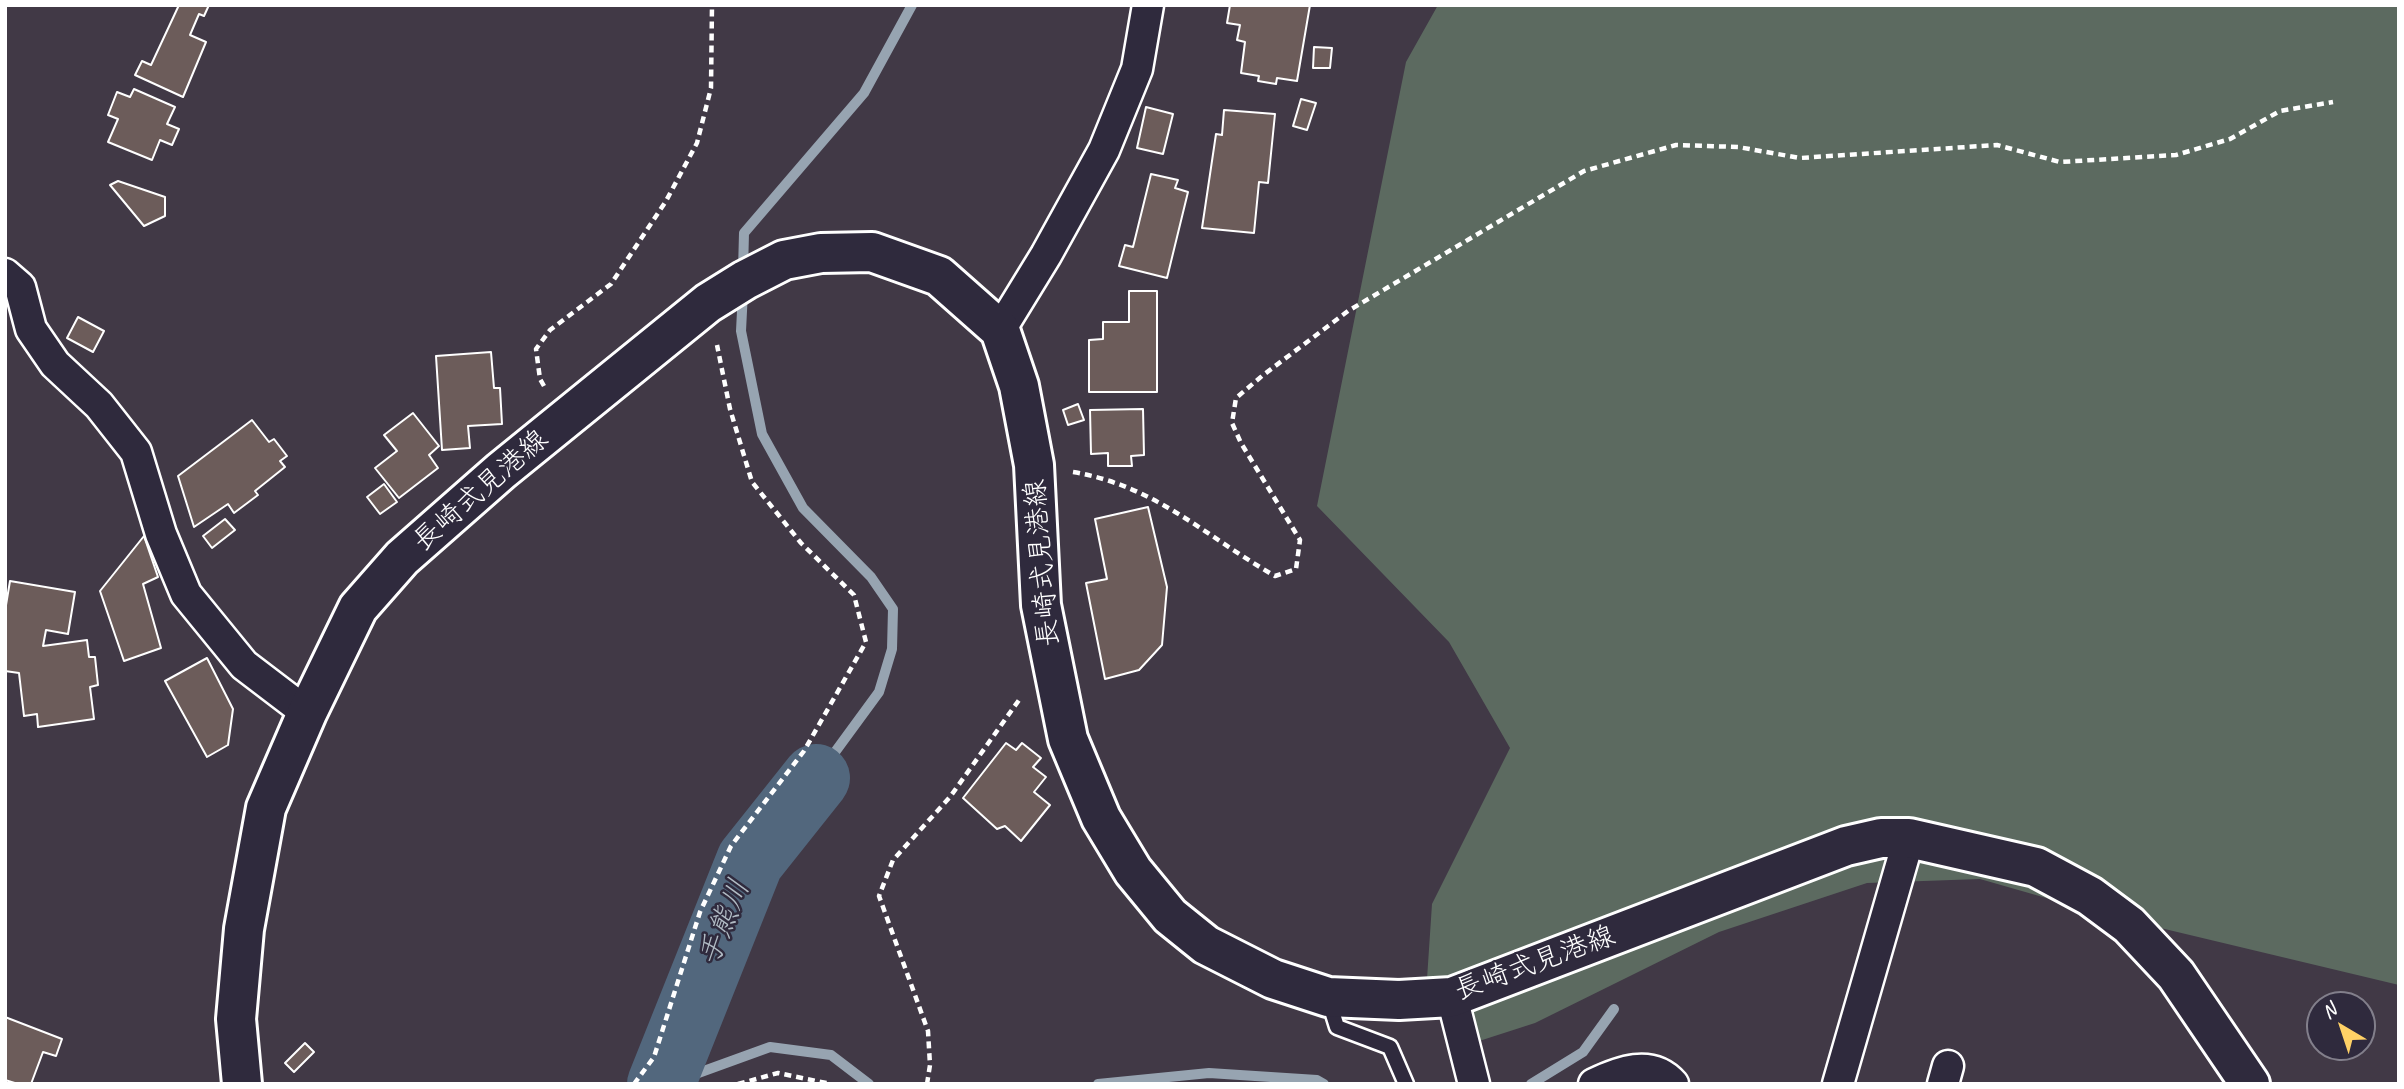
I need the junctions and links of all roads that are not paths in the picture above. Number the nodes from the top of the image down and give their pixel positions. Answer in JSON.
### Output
{"nodes":[{"id":1,"x":1149,"y":5,"type":"edge"},
{"id":2,"x":5,"y":274,"type":"edge"},
{"id":3,"x":1000,"y":330,"type":"junction"},
{"id":4,"x":307,"y":713,"type":"junction"},
{"id":5,"x":1909,"y":838,"type":"junction"},
{"id":6,"x":1328,"y":997,"type":"junction"},
{"id":7,"x":1452,"y":997,"type":"junction"},
{"id":8,"x":1473,"y":1081,"type":"edge"},
{"id":9,"x":242,"y":1084,"type":"edge"},
{"id":10,"x":1406,"y":1084,"type":"edge"},
{"id":11,"x":1594,"y":1084,"type":"edge"},
{"id":12,"x":1673,"y":1084,"type":"edge"},
{"id":13,"x":1838,"y":1084,"type":"edge"},
{"id":14,"x":2250,"y":1084,"type":"edge"}],
"edges":[{"from":1,"to":3,"type":"street"},
{"from":2,"to":4,"type":"street"},
{"from":3,"to":4,"type":"main road","name":"長崎式見港線"},
{"from":3,"to":6,"type":"main road","name":"長崎式見港線"},
{"from":4,"to":9,"type":"main road","name":"長崎式見港線"},
{"from":5,"to":7,"type":"main road","name":"長崎式見港線"},
{"from":5,"to":13,"type":"street"},
{"from":5,"to":14,"type":"main road","name":"長崎式見港線"},
{"from":6,"to":7,"type":"main road","name":"長崎式見港線"},
{"from":6,"to":10,"type":"lane"},
{"from":7,"to":8,"type":"street"},
{"from":11,"to":12,"type":"street"}]}
